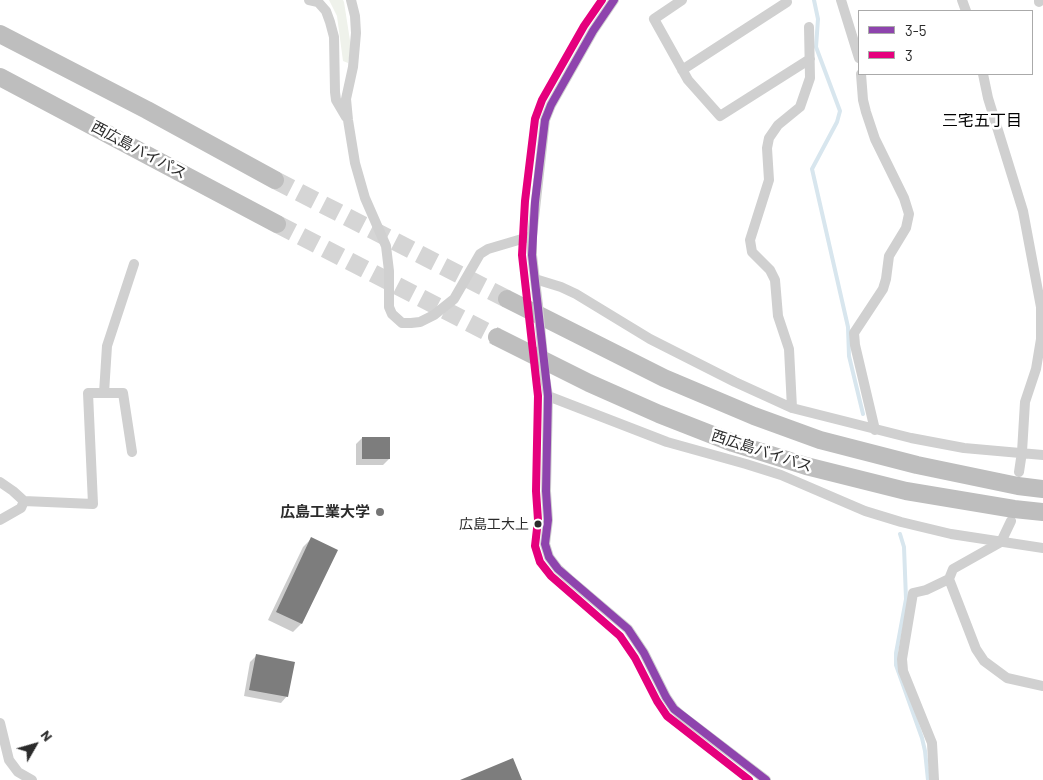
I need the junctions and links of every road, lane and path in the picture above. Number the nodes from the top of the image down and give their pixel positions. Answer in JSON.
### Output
{"nodes":[{"id":1,"x":309,"y":0,"type":"edge"},
{"id":2,"x":351,"y":0,"type":"edge"},
{"id":3,"x":614,"y":0,"type":"edge"},
{"id":4,"x":682,"y":0,"type":"edge"},
{"id":5,"x":841,"y":0,"type":"edge"},
{"id":6,"x":787,"y":2,"type":"dead end"},
{"id":7,"x":809,"y":27,"type":"dead end"},
{"id":8,"x":0,"y":34,"type":"edge"},
{"id":9,"x":858,"y":55,"type":"edge"},
{"id":10,"x":810,"y":59,"type":"junction"},
{"id":11,"x":682,"y":70,"type":"junction"},
{"id":12,"x":861,"y":75,"type":"edge"},
{"id":13,"x":983,"y":75,"type":"edge"},
{"id":14,"x":0,"y":77,"type":"edge"},
{"id":15,"x":348,"y":120,"type":"junction"},
{"id":16,"x":275,"y":180,"type":"tunnel mouth"},
{"id":17,"x":277,"y":224,"type":"tunnel mouth"},
{"id":18,"x":532,"y":236,"type":"junction"},
{"id":19,"x":134,"y":264,"type":"dead end"},
{"id":20,"x":535,"y":279,"type":"junction"},
{"id":21,"x":507,"y":299,"type":"tunnel mouth"},
{"id":22,"x":497,"y":337,"type":"tunnel mouth"},
{"id":23,"x":104,"y":393,"type":"junction"},
{"id":24,"x":548,"y":396,"type":"junction"},
{"id":25,"x":792,"y":408,"type":"junction"},
{"id":26,"x":875,"y":430,"type":"junction"},
{"id":27,"x":132,"y":452,"type":"dead end"},
{"id":28,"x":1022,"y":452,"type":"junction"},
{"id":29,"x":1043,"y":455,"type":"edge"},
{"id":30,"x":1018,"y":472,"type":"dead end"},
{"id":31,"x":0,"y":482,"type":"edge"},
{"id":32,"x":1043,"y":489,"type":"edge"},
{"id":33,"x":24,"y":501,"type":"junction"},
{"id":34,"x":1043,"y":512,"type":"edge"},
{"id":35,"x":0,"y":520,"type":"edge"},
{"id":36,"x":1011,"y":521,"type":"dead end"},
{"id":37,"x":1002,"y":542,"type":"junction"},
{"id":38,"x":1043,"y":548,"type":"edge"},
{"id":39,"x":949,"y":579,"type":"junction"},
{"id":40,"x":1043,"y":686,"type":"edge"},
{"id":41,"x":0,"y":723,"type":"edge"},
{"id":42,"x":32,"y":780,"type":"edge"},
{"id":43,"x":766,"y":780,"type":"edge"},
{"id":44,"x":934,"y":780,"type":"edge"}],
"edges":[{"from":1,"to":15,"type":"street"},
{"from":2,"to":15,"type":"street"},
{"from":3,"to":18,"type":"street"},
{"from":4,"to":11,"type":"street"},
{"from":5,"to":9,"type":"street"},
{"from":6,"to":11,"type":"street"},
{"from":7,"to":10,"type":"street"},
{"from":8,"to":16,"type":"highway"},
{"from":10,"to":11,"type":"street"},
{"from":10,"to":25,"type":"street"},
{"from":12,"to":26,"type":"street"},
{"from":13,"to":28,"type":"street"},
{"from":14,"to":17,"type":"highway","name":"西広島バイパス"},
{"from":15,"to":18,"type":"street"},
{"from":18,"to":20,"type":"street"},
{"from":19,"to":23,"type":"street"},
{"from":20,"to":24,"type":"street","bridge":true},
{"from":20,"to":25,"type":"street"},
{"from":21,"to":32,"type":"highway","name":"西広島バイパス"},
{"from":22,"to":34,"type":"highway","name":"西広島バイパス"},
{"from":23,"to":27,"type":"street"},
{"from":23,"to":33,"type":"street"},
{"from":24,"to":37,"type":"street"},
{"from":24,"to":43,"type":"street"},
{"from":25,"to":26,"type":"street"},
{"from":26,"to":28,"type":"street"},
{"from":28,"to":29,"type":"street"},
{"from":28,"to":30,"type":"street"},
{"from":31,"to":33,"type":"street"},
{"from":33,"to":35,"type":"street"},
{"from":36,"to":37,"type":"street"},
{"from":37,"to":38,"type":"street"},
{"from":37,"to":39,"type":"street"},
{"from":39,"to":40,"type":"street"},
{"from":39,"to":44,"type":"street"},
{"from":41,"to":42,"type":"street"}]}
